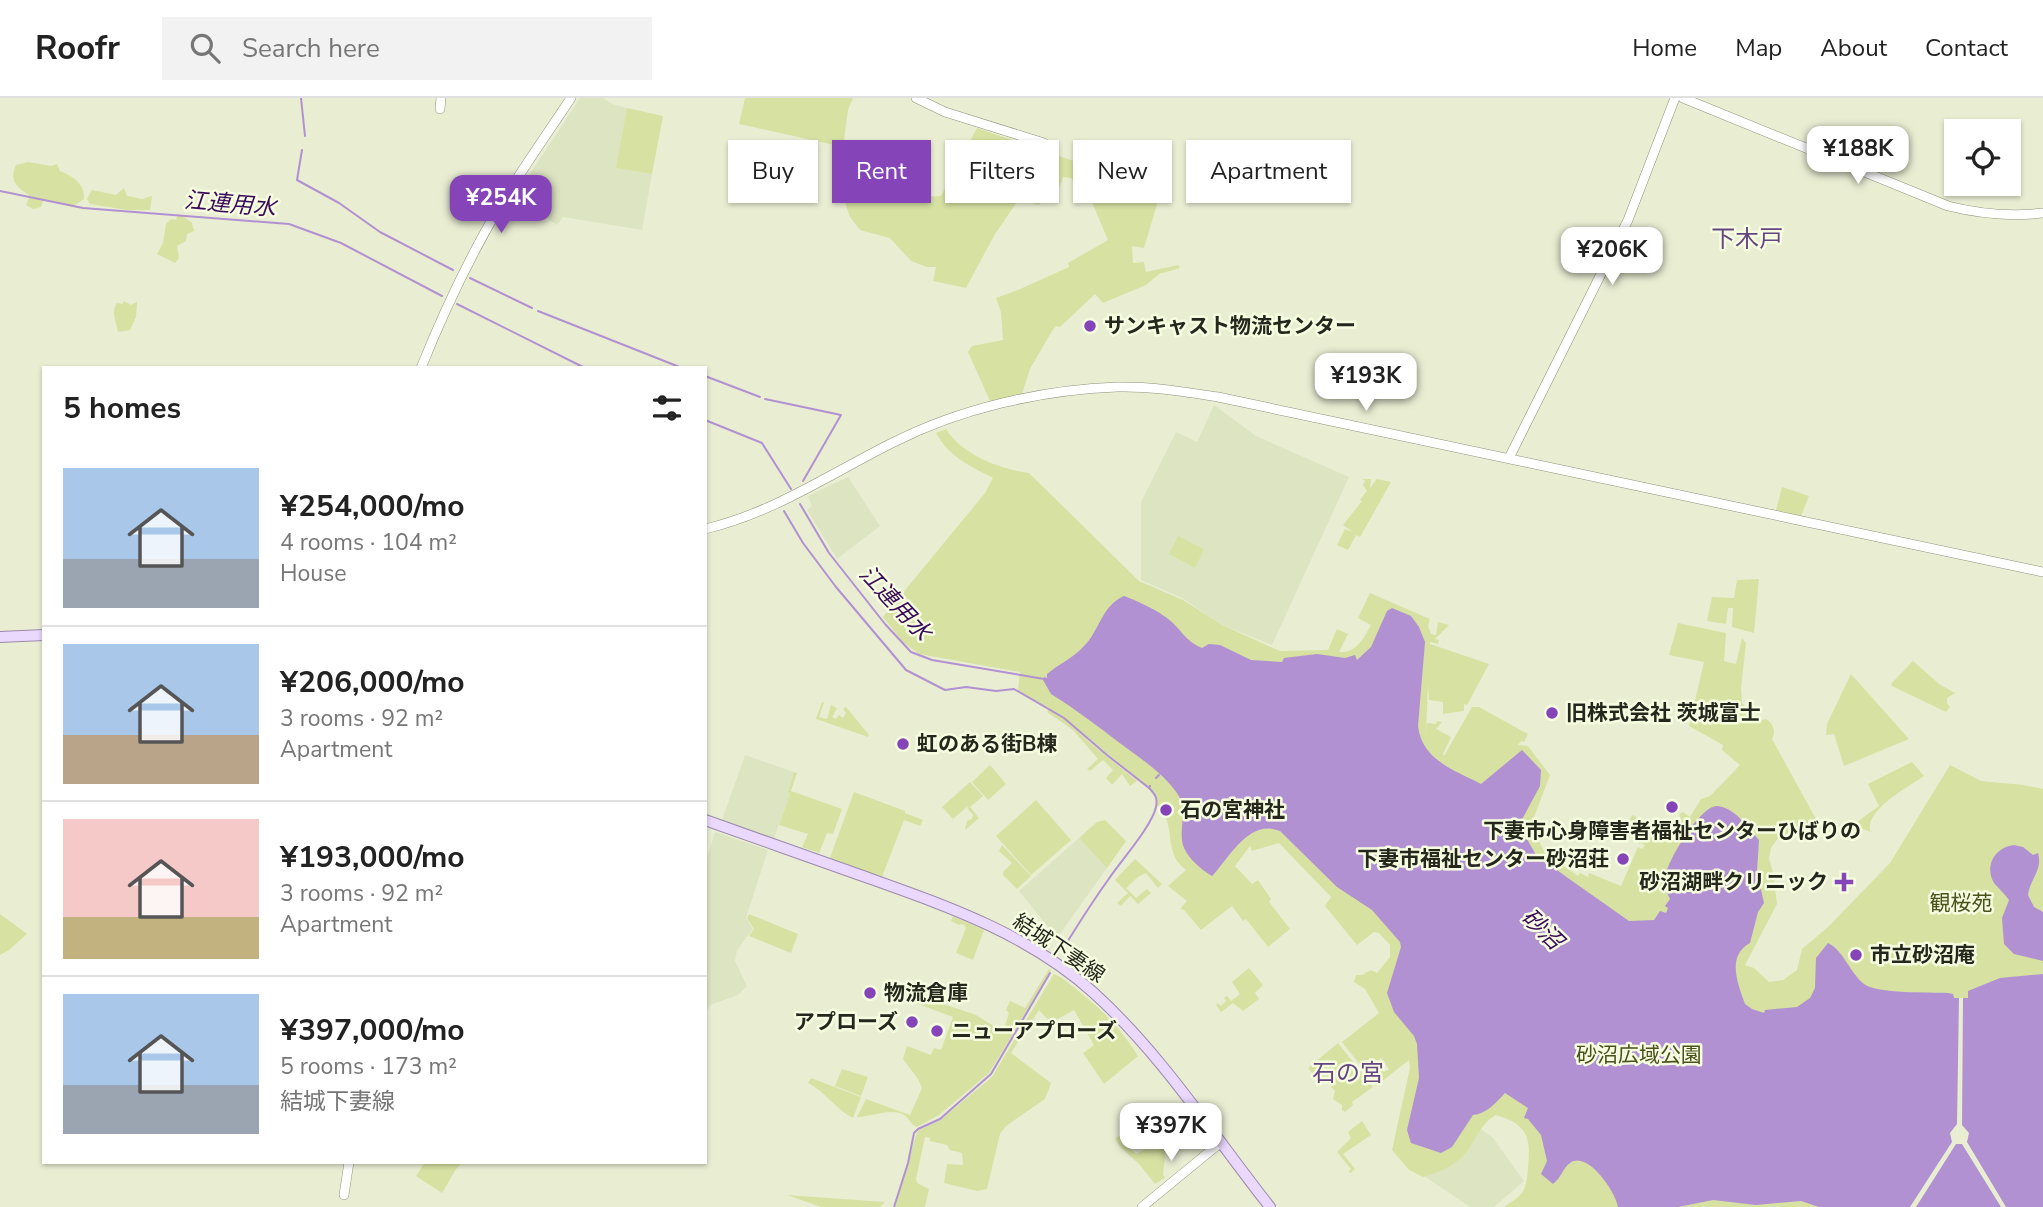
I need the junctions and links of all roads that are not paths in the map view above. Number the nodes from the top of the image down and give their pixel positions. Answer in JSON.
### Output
{"nodes":[{"id":1,"x":441,"y":98,"type":"edge"},
{"id":2,"x":571,"y":98,"type":"edge"},
{"id":3,"x":916,"y":98,"type":"edge"},
{"id":4,"x":1675,"y":98,"type":"edge"},
{"id":5,"x":1683,"y":98,"type":"edge"},
{"id":6,"x":440,"y":109,"type":"dead end"},
{"id":7,"x":1035,"y":140,"type":"edge"},
{"id":8,"x":2043,"y":213,"type":"edge"},
{"id":9,"x":422,"y":366,"type":"edge"},
{"id":10,"x":1509,"y":458,"type":"junction"},
{"id":11,"x":707,"y":528,"type":"edge"},
{"id":12,"x":2043,"y":572,"type":"edge"},
{"id":13,"x":42,"y":635,"type":"edge"},
{"id":14,"x":0,"y":637,"type":"edge"},
{"id":15,"x":707,"y":821,"type":"edge"},
{"id":16,"x":1220,"y":1143,"type":"junction"},
{"id":17,"x":349,"y":1164,"type":"edge"},
{"id":18,"x":344,"y":1195,"type":"dead end"},
{"id":19,"x":1147,"y":1205,"type":"edge"},
{"id":20,"x":1269,"y":1207,"type":"edge"}],
"edges":[{"from":1,"to":6,"type":"street"},
{"from":2,"to":9,"type":"street"},
{"from":3,"to":7,"type":"street"},
{"from":4,"to":10,"type":"street"},
{"from":5,"to":8,"type":"street"},
{"from":10,"to":11,"type":"street"},
{"from":10,"to":12,"type":"street"},
{"from":13,"to":14,"type":"main road"},
{"from":15,"to":16,"type":"main road","name":"結城下妻線"},
{"from":16,"to":19,"type":"street"},
{"from":16,"to":20,"type":"main road","name":"結城下妻線"},
{"from":17,"to":18,"type":"street"}]}
